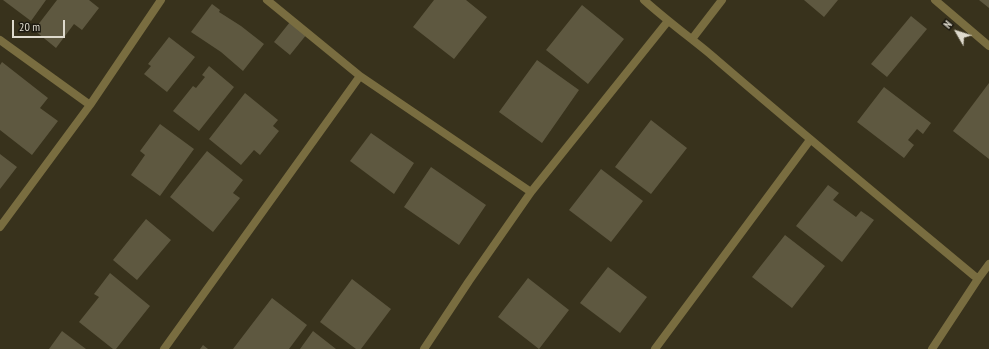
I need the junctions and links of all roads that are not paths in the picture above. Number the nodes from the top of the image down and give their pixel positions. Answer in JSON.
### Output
{"nodes":[{"id":1,"x":161,"y":0,"type":"edge"},
{"id":2,"x":267,"y":0,"type":"edge"},
{"id":3,"x":644,"y":0,"type":"edge"},
{"id":4,"x":722,"y":0,"type":"edge"},
{"id":5,"x":935,"y":0,"type":"edge"},
{"id":6,"x":668,"y":21,"type":"junction"},
{"id":7,"x":692,"y":39,"type":"junction"},
{"id":8,"x":0,"y":40,"type":"edge"},
{"id":9,"x":989,"y":46,"type":"edge"},
{"id":10,"x":360,"y":76,"type":"junction"},
{"id":11,"x":90,"y":105,"type":"junction"},
{"id":12,"x":810,"y":140,"type":"junction"},
{"id":13,"x":531,"y":192,"type":"junction"},
{"id":14,"x":0,"y":228,"type":"edge"},
{"id":15,"x":989,"y":264,"type":"edge"},
{"id":16,"x":978,"y":279,"type":"junction"},
{"id":17,"x":164,"y":349,"type":"edge"},
{"id":18,"x":424,"y":349,"type":"edge"},
{"id":19,"x":655,"y":349,"type":"edge"},
{"id":20,"x":932,"y":349,"type":"edge"}],
"edges":[{"from":1,"to":11,"type":"street"},
{"from":2,"to":10,"type":"street"},
{"from":3,"to":6,"type":"street"},
{"from":4,"to":7,"type":"street"},
{"from":5,"to":9,"type":"street"},
{"from":6,"to":7,"type":"street"},
{"from":6,"to":13,"type":"street"},
{"from":7,"to":12,"type":"street"},
{"from":8,"to":11,"type":"street"},
{"from":10,"to":13,"type":"street"},
{"from":10,"to":17,"type":"street"},
{"from":11,"to":14,"type":"street"},
{"from":12,"to":16,"type":"street"},
{"from":12,"to":19,"type":"street"},
{"from":13,"to":18,"type":"street"},
{"from":15,"to":16,"type":"street"},
{"from":16,"to":20,"type":"street"}]}
